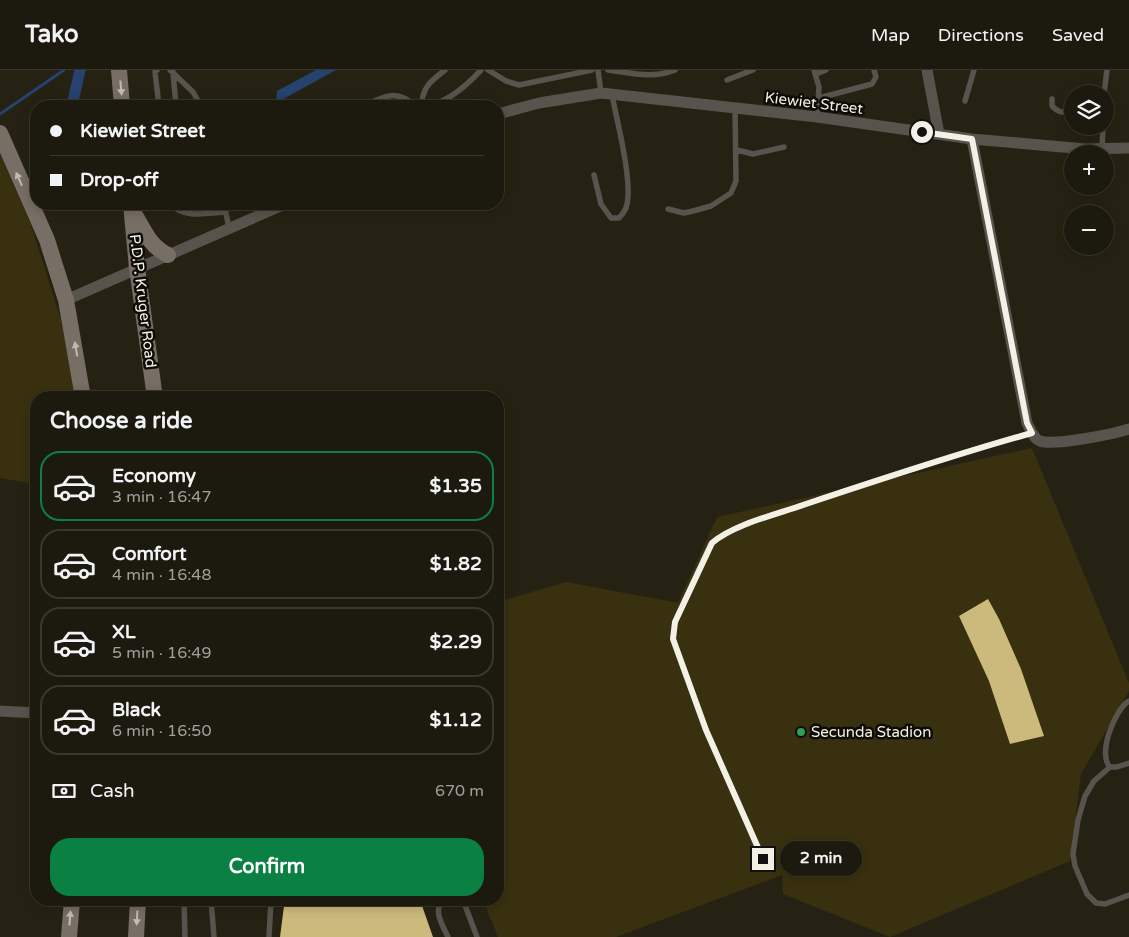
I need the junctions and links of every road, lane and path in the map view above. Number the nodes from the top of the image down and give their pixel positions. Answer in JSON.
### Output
{"nodes":[{"id":1,"x":119,"y":70,"type":"edge"},
{"id":2,"x":157,"y":70,"type":"edge"},
{"id":3,"x":445,"y":70,"type":"edge"},
{"id":4,"x":481,"y":70,"type":"edge"},
{"id":5,"x":488,"y":70,"type":"edge"},
{"id":6,"x":592,"y":70,"type":"edge"},
{"id":7,"x":598,"y":70,"type":"edge"},
{"id":8,"x":608,"y":70,"type":"edge"},
{"id":9,"x":675,"y":70,"type":"edge"},
{"id":10,"x":753,"y":70,"type":"edge"},
{"id":11,"x":826,"y":70,"type":"edge"},
{"id":12,"x":874,"y":70,"type":"edge"},
{"id":13,"x":927,"y":70,"type":"edge"},
{"id":14,"x":974,"y":70,"type":"edge"},
{"id":15,"x":1107,"y":70,"type":"edge"},
{"id":16,"x":172,"y":71,"type":"edge"},
{"id":17,"x":815,"y":72,"type":"edge"},
{"id":18,"x":727,"y":80,"type":"dead end"},
{"id":19,"x":1105,"y":85,"type":"edge"},
{"id":20,"x":606,"y":94,"type":"junction"},
{"id":21,"x":819,"y":98,"type":"junction"},
{"id":22,"x":1052,"y":99,"type":"dead end"},
{"id":23,"x":122,"y":100,"type":"edge"},
{"id":24,"x":158,"y":100,"type":"edge"},
{"id":25,"x":175,"y":100,"type":"edge"},
{"id":26,"x":198,"y":100,"type":"edge"},
{"id":27,"x":378,"y":100,"type":"edge"},
{"id":28,"x":407,"y":100,"type":"edge"},
{"id":29,"x":422,"y":100,"type":"edge"},
{"id":30,"x":445,"y":100,"type":"edge"},
{"id":31,"x":965,"y":101,"type":"dead end"},
{"id":32,"x":735,"y":108,"type":"junction"},
{"id":33,"x":504,"y":112,"type":"edge"},
{"id":34,"x":1064,"y":112,"type":"edge"},
{"id":35,"x":817,"y":118,"type":"junction"},
{"id":36,"x":0,"y":133,"type":"edge"},
{"id":37,"x":939,"y":134,"type":"junction"},
{"id":38,"x":972,"y":139,"type":"junction"},
{"id":39,"x":784,"y":147,"type":"dead end"},
{"id":40,"x":1064,"y":147,"type":"edge"},
{"id":41,"x":1129,"y":148,"type":"edge"},
{"id":42,"x":1114,"y":149,"type":"edge"},
{"id":43,"x":737,"y":150,"type":"junction"},
{"id":44,"x":594,"y":175,"type":"dead end"},
{"id":45,"x":30,"y":201,"type":"edge"},
{"id":46,"x":668,"y":209,"type":"dead end"},
{"id":47,"x":34,"y":210,"type":"edge"},
{"id":48,"x":132,"y":210,"type":"edge"},
{"id":49,"x":134,"y":210,"type":"edge"},
{"id":50,"x":179,"y":210,"type":"edge"},
{"id":51,"x":271,"y":210,"type":"edge"},
{"id":52,"x":226,"y":212,"type":"joint"},
{"id":53,"x":229,"y":228,"type":"junction"},
{"id":54,"x":168,"y":255,"type":"junction"},
{"id":55,"x":137,"y":268,"type":"junction"},
{"id":56,"x":66,"y":300,"type":"junction"},
{"id":57,"x":82,"y":391,"type":"edge"},
{"id":58,"x":154,"y":391,"type":"edge"},
{"id":59,"x":1129,"y":429,"type":"edge"},
{"id":60,"x":1035,"y":437,"type":"junction"},
{"id":61,"x":1129,"y":701,"type":"edge"},
{"id":62,"x":0,"y":711,"type":"edge"},
{"id":63,"x":30,"y":713,"type":"edge"},
{"id":64,"x":1129,"y":763,"type":"edge"},
{"id":65,"x":1110,"y":767,"type":"junction"},
{"id":66,"x":763,"y":859,"type":"dead end"},
{"id":67,"x":1129,"y":894,"type":"edge"},
{"id":68,"x":72,"y":906,"type":"edge"},
{"id":69,"x":138,"y":906,"type":"edge"},
{"id":70,"x":184,"y":906,"type":"edge"},
{"id":71,"x":211,"y":906,"type":"edge"},
{"id":72,"x":271,"y":906,"type":"edge"},
{"id":73,"x":438,"y":906,"type":"edge"},
{"id":74,"x":465,"y":906,"type":"edge"},
{"id":75,"x":69,"y":937,"type":"edge"},
{"id":76,"x":136,"y":937,"type":"edge"},
{"id":77,"x":185,"y":937,"type":"edge"},
{"id":78,"x":214,"y":937,"type":"edge"},
{"id":79,"x":269,"y":937,"type":"edge"},
{"id":80,"x":448,"y":937,"type":"edge"},
{"id":81,"x":477,"y":937,"type":"edge"}],
"edges":[{"from":1,"to":23,"type":"street","one_way":true},
{"from":2,"to":24,"type":"lane"},
{"from":3,"to":29,"type":"lane"},
{"from":4,"to":30,"type":"lane"},
{"from":5,"to":6,"type":"lane"},
{"from":7,"to":20,"type":"lane"},
{"from":8,"to":9,"type":"lane"},
{"from":10,"to":18,"type":"lane"},
{"from":11,"to":17,"type":"lane"},
{"from":12,"to":21,"type":"lane"},
{"from":13,"to":37,"type":"street"},
{"from":14,"to":31,"type":"lane"},
{"from":15,"to":19,"type":"lane"},
{"from":16,"to":25,"type":"lane"},
{"from":16,"to":26,"type":"lane"},
{"from":17,"to":21,"type":"lane"},
{"from":20,"to":32,"type":"street","name":"Kiewiet Street"},
{"from":20,"to":33,"type":"street","name":"Kiewiet Street"},
{"from":20,"to":44,"type":"lane"},
{"from":21,"to":35,"type":"lane"},
{"from":22,"to":34,"type":"lane"},
{"from":27,"to":28,"type":"lane"},
{"from":32,"to":35,"type":"street","name":"Kiewiet Street"},
{"from":32,"to":43,"type":"lane"},
{"from":35,"to":37,"type":"street","name":"Kiewiet Street"},
{"from":45,"to":36,"type":"street","one_way":true},
{"from":37,"to":38,"type":"street","name":"Kiewiet Street"},
{"from":38,"to":40,"type":"street","name":"Kiewiet Street"},
{"from":38,"to":60,"type":"street"},
{"from":39,"to":43,"type":"lane"},
{"from":41,"to":42,"type":"street","name":"Kiewiet Street"},
{"from":43,"to":46,"type":"lane"},
{"from":56,"to":47,"type":"street","one_way":true},
{"from":48,"to":55,"type":"street","name":"P.D.P. Kruger Road"},
{"from":49,"to":54,"type":"street"},
{"from":50,"to":52,"type":"lane"},
{"from":51,"to":53,"type":"street"},
{"from":52,"to":53,"type":"lane"},
{"from":53,"to":54,"type":"street"},
{"from":54,"to":55,"type":"street"},
{"from":55,"to":56,"type":"street"},
{"from":55,"to":58,"type":"street","name":"P.D.P. Kruger Road"},
{"from":57,"to":56,"type":"street","one_way":true},
{"from":59,"to":60,"type":"street"},
{"from":60,"to":66,"type":"lane"},
{"from":61,"to":65,"type":"lane"},
{"from":62,"to":63,"type":"street"},
{"from":64,"to":65,"type":"lane"},
{"from":65,"to":67,"type":"lane"},
{"from":75,"to":68,"type":"street","one_way":true},
{"from":69,"to":76,"type":"street","one_way":true},
{"from":70,"to":77,"type":"lane"},
{"from":71,"to":78,"type":"lane"},
{"from":72,"to":79,"type":"lane"},
{"from":73,"to":80,"type":"lane"},
{"from":74,"to":81,"type":"lane"}]}
